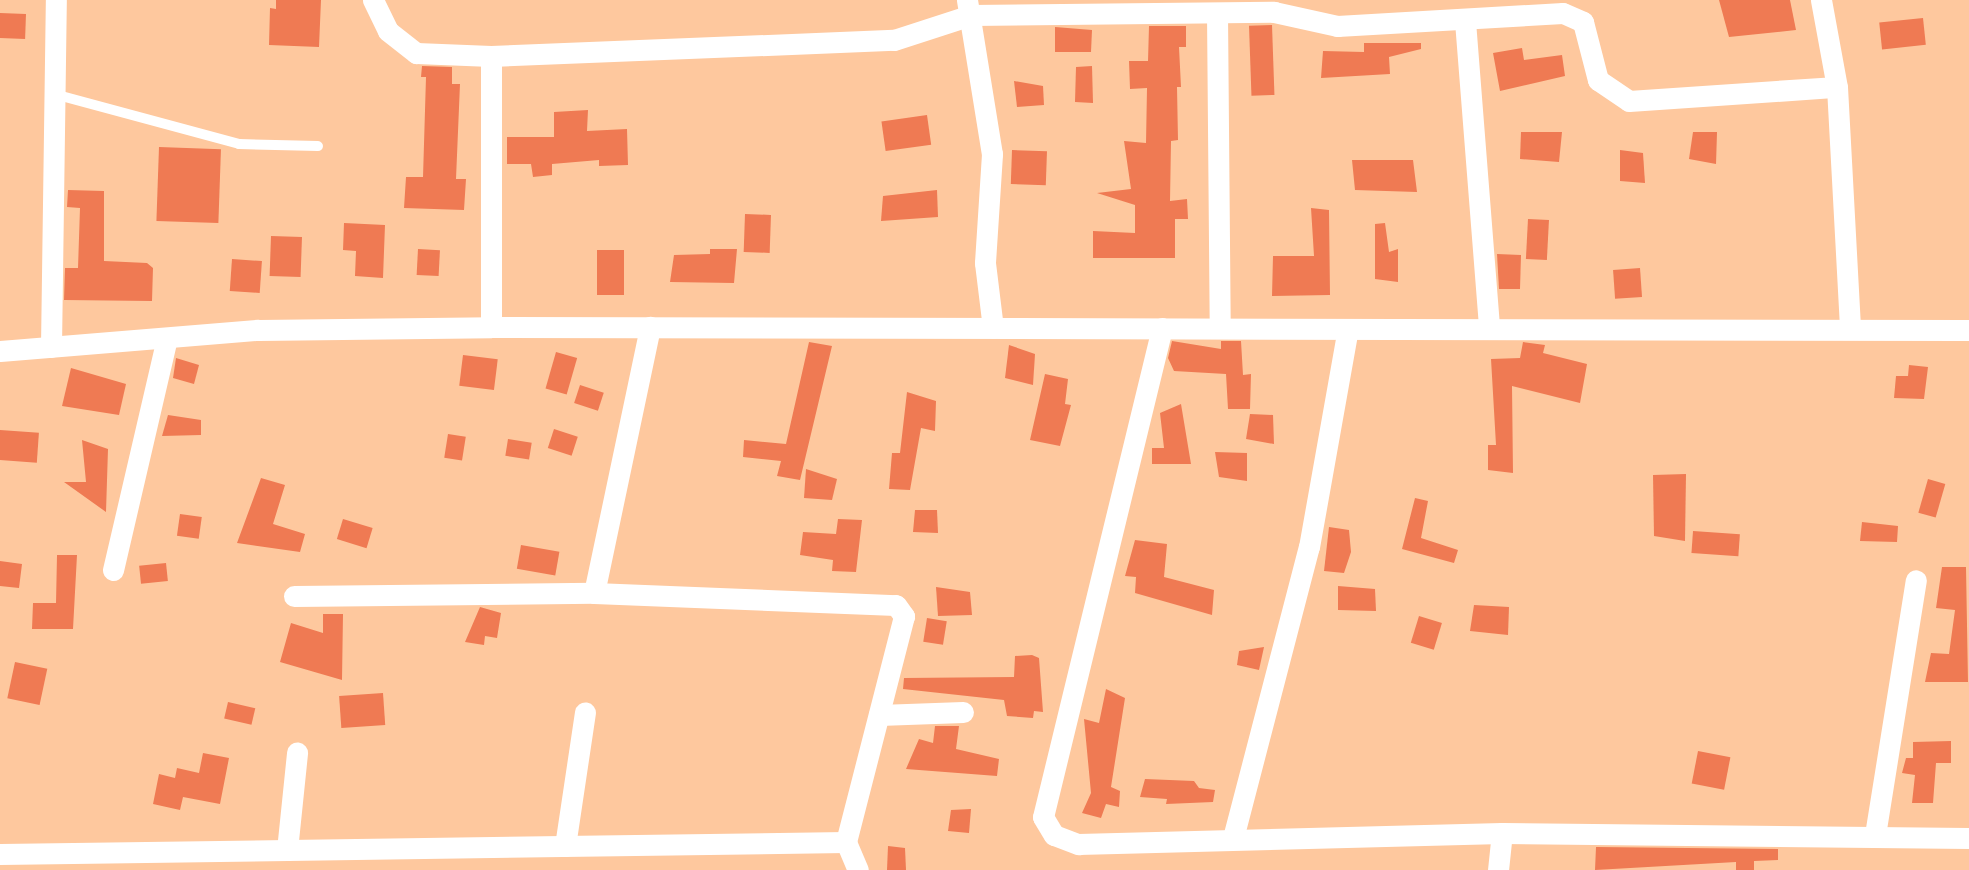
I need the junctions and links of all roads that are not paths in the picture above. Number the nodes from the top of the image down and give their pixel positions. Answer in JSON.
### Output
{"nodes":[{"id":1,"x":56,"y":0,"type":"edge"},
{"id":2,"x":373,"y":0,"type":"edge"},
{"id":3,"x":1821,"y":0,"type":"edge"},
{"id":4,"x":1274,"y":6,"type":"edge"},
{"id":5,"x":969,"y":8,"type":"edge"},
{"id":6,"x":1217,"y":13,"type":"junction"},
{"id":7,"x":1465,"y":21,"type":"junction"},
{"id":8,"x":491,"y":56,"type":"junction"},
{"id":9,"x":1837,"y":87,"type":"junction"},
{"id":10,"x":54,"y":94,"type":"junction"},
{"id":11,"x":318,"y":146,"type":"dead end"},
{"id":12,"x":491,"y":327,"type":"junction"},
{"id":13,"x":650,"y":327,"type":"junction"},
{"id":14,"x":993,"y":328,"type":"junction"},
{"id":15,"x":1162,"y":328,"type":"junction"},
{"id":16,"x":1220,"y":328,"type":"junction"},
{"id":17,"x":1348,"y":328,"type":"junction"},
{"id":18,"x":1489,"y":329,"type":"junction"},
{"id":19,"x":1850,"y":329,"type":"junction"},
{"id":20,"x":1969,"y":330,"type":"edge"},
{"id":21,"x":167,"y":338,"type":"junction"},
{"id":22,"x":51,"y":347,"type":"junction"},
{"id":23,"x":0,"y":351,"type":"edge"},
{"id":24,"x":113,"y":570,"type":"dead end"},
{"id":25,"x":1916,"y":580,"type":"dead end"},
{"id":26,"x":594,"y":593,"type":"junction"},
{"id":27,"x":294,"y":596,"type":"dead end"},
{"id":28,"x":585,"y":712,"type":"dead end"},
{"id":29,"x":963,"y":712,"type":"dead end"},
{"id":30,"x":879,"y":715,"type":"junction"},
{"id":31,"x":297,"y":753,"type":"dead end"},
{"id":32,"x":1502,"y":833,"type":"junction"},
{"id":33,"x":1875,"y":835,"type":"junction"},
{"id":34,"x":1233,"y":838,"type":"junction"},
{"id":35,"x":1969,"y":838,"type":"edge"},
{"id":36,"x":846,"y":842,"type":"junction"},
{"id":37,"x":565,"y":846,"type":"junction"},
{"id":38,"x":287,"y":850,"type":"junction"},
{"id":39,"x":0,"y":854,"type":"edge"},
{"id":40,"x":858,"y":870,"type":"edge"},
{"id":41,"x":1498,"y":870,"type":"edge"}],
"edges":[{"from":1,"to":10,"type":"street"},
{"from":2,"to":8,"type":"street"},
{"from":3,"to":9,"type":"street"},
{"from":4,"to":6,"type":"street"},
{"from":4,"to":7,"type":"street"},
{"from":5,"to":6,"type":"street"},
{"from":5,"to":8,"type":"street"},
{"from":5,"to":14,"type":"street"},
{"from":6,"to":16,"type":"street"},
{"from":7,"to":9,"type":"street"},
{"from":7,"to":18,"type":"street"},
{"from":8,"to":12,"type":"street"},
{"from":9,"to":19,"type":"street"},
{"from":10,"to":11,"type":"lane"},
{"from":10,"to":22,"type":"street"},
{"from":12,"to":13,"type":"street"},
{"from":12,"to":21,"type":"street"},
{"from":13,"to":14,"type":"street"},
{"from":13,"to":26,"type":"street"},
{"from":14,"to":15,"type":"street"},
{"from":15,"to":16,"type":"street"},
{"from":15,"to":34,"type":"street"},
{"from":16,"to":17,"type":"street"},
{"from":17,"to":18,"type":"street"},
{"from":17,"to":34,"type":"street"},
{"from":18,"to":19,"type":"street"},
{"from":19,"to":20,"type":"street"},
{"from":21,"to":22,"type":"street"},
{"from":21,"to":24,"type":"street"},
{"from":22,"to":23,"type":"street"},
{"from":25,"to":33,"type":"street"},
{"from":26,"to":27,"type":"street"},
{"from":26,"to":30,"type":"street"},
{"from":28,"to":37,"type":"street"},
{"from":29,"to":30,"type":"street"},
{"from":30,"to":36,"type":"street"},
{"from":31,"to":38,"type":"street"},
{"from":32,"to":33,"type":"street"},
{"from":32,"to":34,"type":"street"},
{"from":32,"to":41,"type":"street"},
{"from":33,"to":35,"type":"street"},
{"from":36,"to":37,"type":"street"},
{"from":36,"to":40,"type":"street"},
{"from":37,"to":38,"type":"street"},
{"from":38,"to":39,"type":"street"}]}
